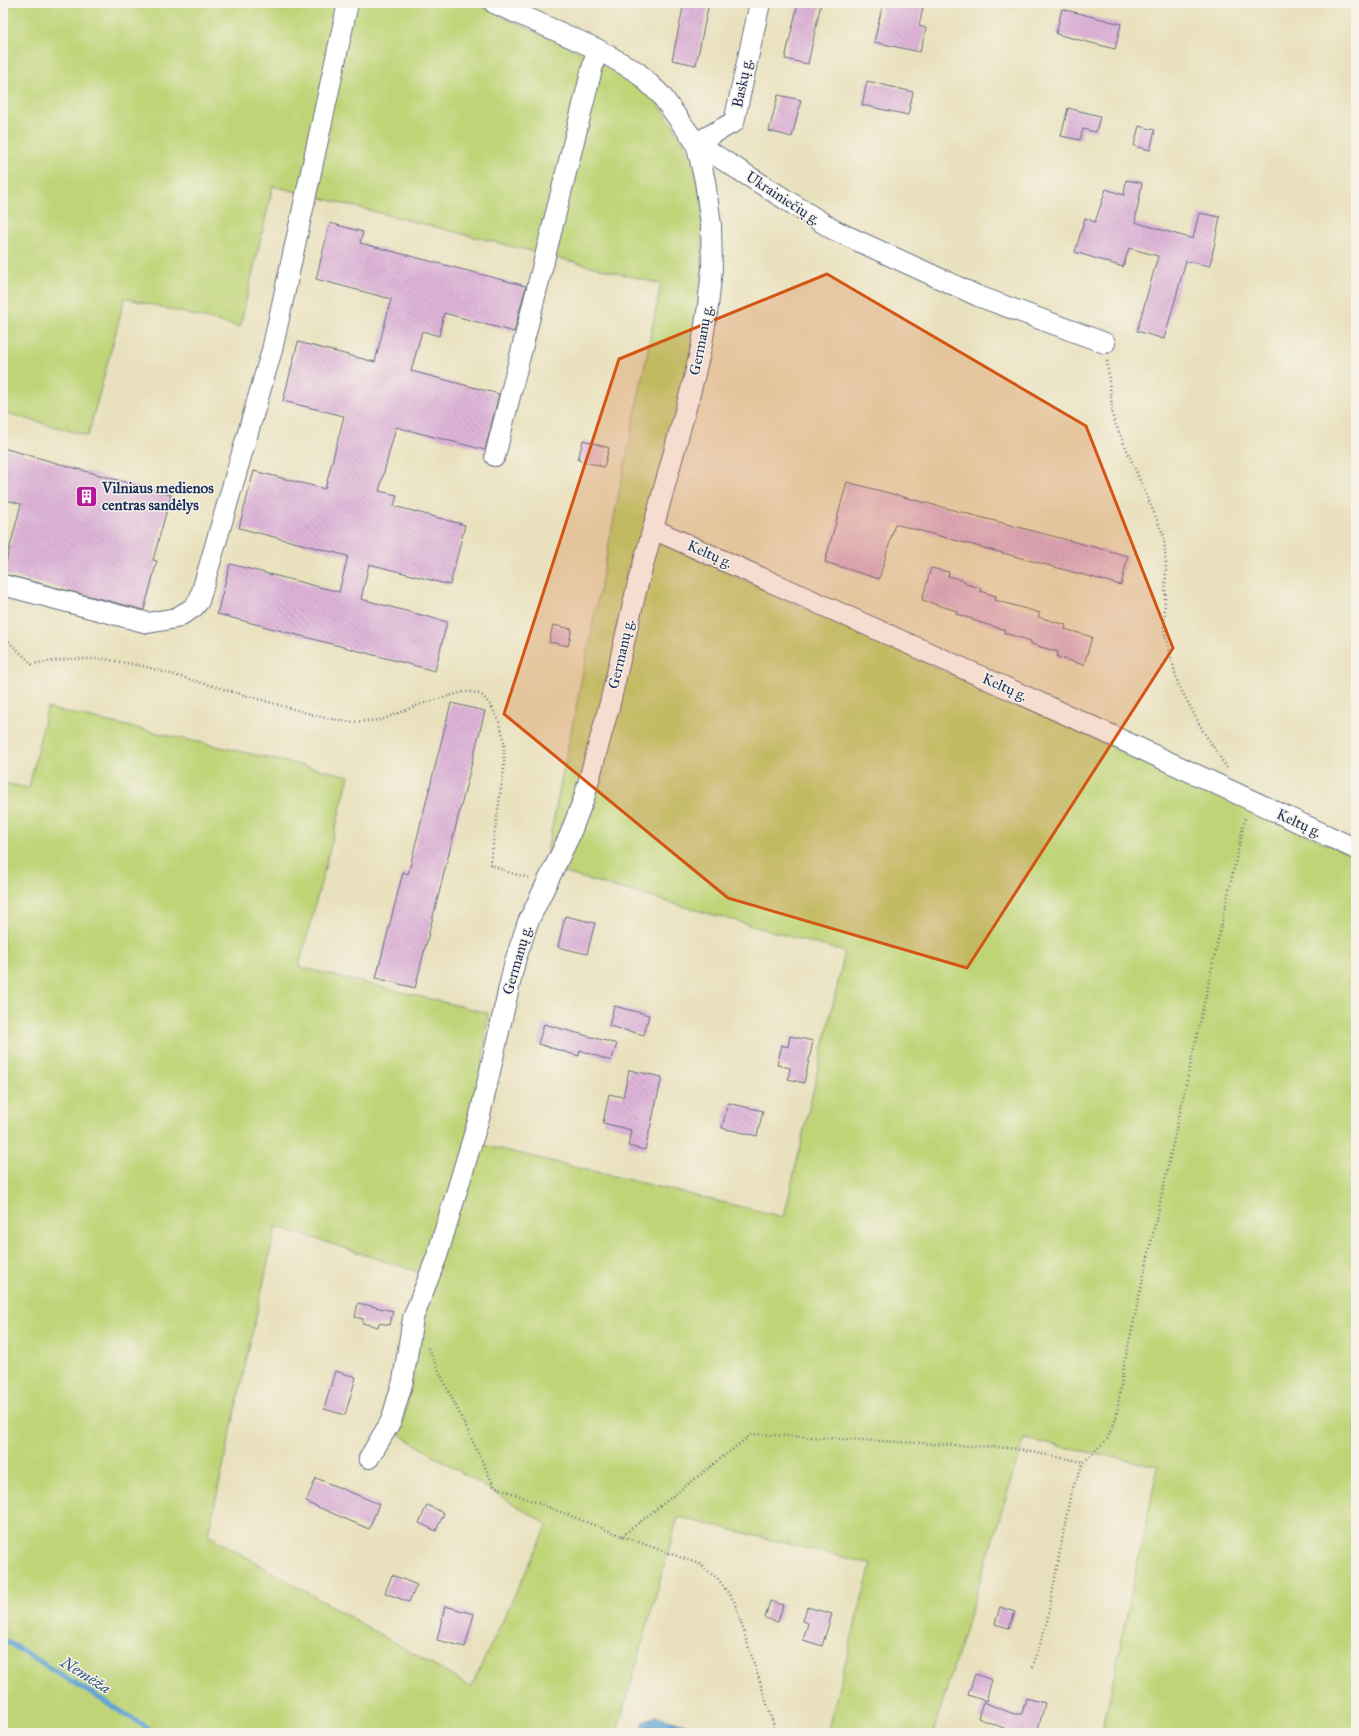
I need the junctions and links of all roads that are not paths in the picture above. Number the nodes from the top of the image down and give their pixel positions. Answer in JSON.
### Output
{"nodes":[{"id":1,"x":348,"y":3,"type":"edge"},
{"id":2,"x":494,"y":3,"type":"edge"},
{"id":3,"x":760,"y":3,"type":"edge"},
{"id":4,"x":597,"y":49,"type":"junction"},
{"id":5,"x":696,"y":143,"type":"junction"},
{"id":6,"x":1106,"y":343,"type":"road end"},
{"id":7,"x":495,"y":456,"type":"dead end"},
{"id":8,"x":653,"y":529,"type":"junction"},
{"id":9,"x":3,"y":585,"type":"edge"},
{"id":10,"x":1356,"y":849,"type":"edge"},
{"id":11,"x":369,"y":1458,"type":"dead end"}],
"edges":[{"from":1,"to":9,"type":"street"},
{"from":2,"to":4,"type":"street","name":"Ukrainiečių g."},
{"from":3,"to":5,"type":"street","name":"Baskų g."},
{"from":4,"to":5,"type":"street","name":"Ukrainiečių g."},
{"from":4,"to":7,"type":"street"},
{"from":5,"to":6,"type":"street","name":"Ukrainiečių g."},
{"from":5,"to":8,"type":"street","name":"Germanų g."},
{"from":8,"to":10,"type":"street","name":"Keltų g."},
{"from":8,"to":11,"type":"street","name":"Germanų g."}]}
